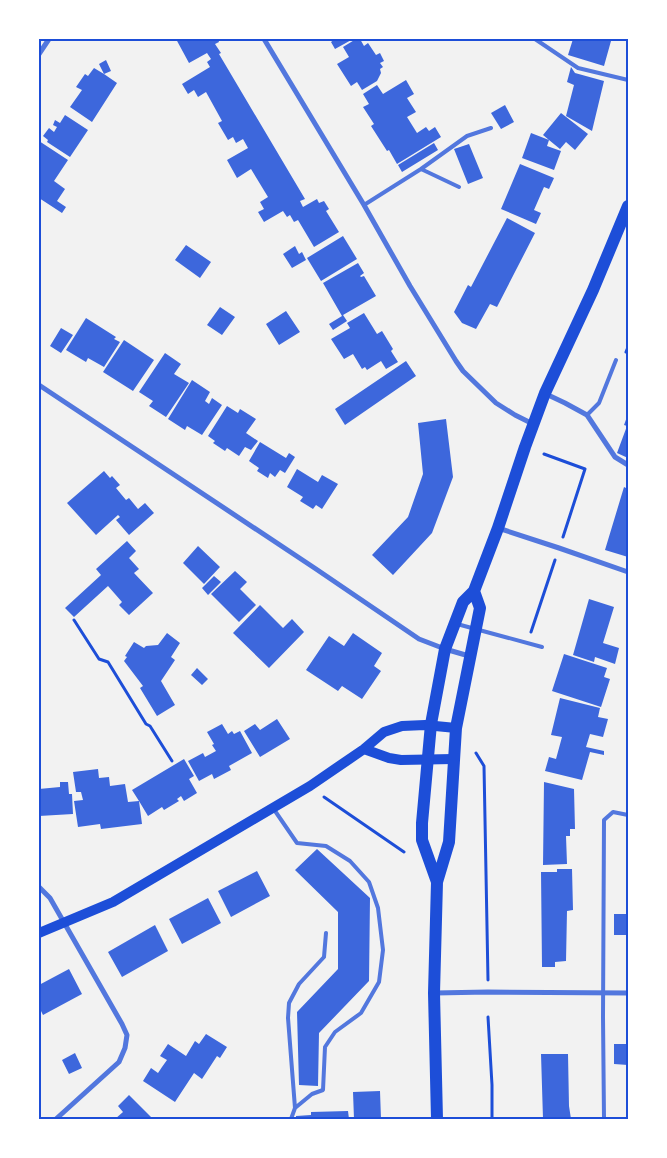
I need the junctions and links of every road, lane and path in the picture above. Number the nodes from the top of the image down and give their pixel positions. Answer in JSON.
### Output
{"nodes":[{"id":1,"x":49,"y":39,"type":"edge"},
{"id":2,"x":264,"y":39,"type":"edge"},
{"id":3,"x":535,"y":39,"type":"edge"},
{"id":4,"x":39,"y":54,"type":"edge"},
{"id":5,"x":628,"y":80,"type":"edge"},
{"id":6,"x":491,"y":128,"type":"dead end"},
{"id":7,"x":421,"y":169,"type":"junction"},
{"id":8,"x":459,"y":187,"type":"dead end"},
{"id":9,"x":364,"y":205,"type":"junction"},
{"id":10,"x":628,"y":206,"type":"edge"},
{"id":11,"x":625,"y":222,"type":"edge"},
{"id":12,"x":628,"y":347,"type":"edge"},
{"id":13,"x":626,"y":352,"type":"dead end"},
{"id":14,"x":616,"y":360,"type":"dead end"},
{"id":15,"x":39,"y":386,"type":"edge"},
{"id":16,"x":545,"y":394,"type":"junction"},
{"id":17,"x":587,"y":415,"type":"junction"},
{"id":18,"x":533,"y":424,"type":"junction"},
{"id":19,"x":544,"y":454,"type":"dead end"},
{"id":20,"x":628,"y":465,"type":"edge"},
{"id":21,"x":498,"y":528,"type":"junction"},
{"id":22,"x":559,"y":548,"type":"junction"},
{"id":23,"x":628,"y":572,"type":"edge"},
{"id":24,"x":474,"y":592,"type":"junction"},
{"id":25,"x":74,"y":620,"type":"dead end"},
{"id":26,"x":455,"y":624,"type":"junction"},
{"id":27,"x":476,"y":629,"type":"junction"},
{"id":28,"x":531,"y":632,"type":"dead end"},
{"id":29,"x":542,"y":647,"type":"dead end"},
{"id":30,"x":445,"y":649,"type":"junction"},
{"id":31,"x":469,"y":656,"type":"junction"},
{"id":32,"x":431,"y":724,"type":"junction"},
{"id":33,"x":456,"y":728,"type":"junction"},
{"id":34,"x":364,"y":749,"type":"junction"},
{"id":35,"x":476,"y":753,"type":"dead end"},
{"id":36,"x":428,"y":759,"type":"junction"},
{"id":37,"x":453,"y":760,"type":"junction"},
{"id":38,"x":172,"y":761,"type":"dead end"},
{"id":39,"x":324,"y":797,"type":"dead end"},
{"id":40,"x":273,"y":807,"type":"junction"},
{"id":41,"x":628,"y":814,"type":"edge"},
{"id":42,"x":404,"y":852,"type":"dead end"},
{"id":43,"x":437,"y":882,"type":"junction"},
{"id":44,"x":39,"y":887,"type":"edge"},
{"id":45,"x":64,"y":923,"type":"junction"},
{"id":46,"x":39,"y":933,"type":"edge"},
{"id":47,"x":326,"y":933,"type":"dead end"},
{"id":48,"x":488,"y":981,"type":"dead end"},
{"id":49,"x":434,"y":993,"type":"junction"},
{"id":50,"x":604,"y":993,"type":"junction"},
{"id":51,"x":628,"y":993,"type":"edge"},
{"id":52,"x":488,"y":1017,"type":"dead end"},
{"id":53,"x":295,"y":1108,"type":"junction"},
{"id":54,"x":56,"y":1119,"type":"edge"},
{"id":55,"x":291,"y":1119,"type":"edge"},
{"id":56,"x":437,"y":1119,"type":"edge"},
{"id":57,"x":492,"y":1119,"type":"edge"},
{"id":58,"x":604,"y":1119,"type":"edge"}],
"edges":[{"from":1,"to":4,"type":"street"},
{"from":2,"to":9,"type":"street"},
{"from":3,"to":5,"type":"lane"},
{"from":6,"to":7,"type":"lane"},
{"from":7,"to":8,"type":"lane"},
{"from":7,"to":9,"type":"lane"},
{"from":9,"to":18,"type":"street"},
{"from":10,"to":11,"type":"main road"},
{"from":11,"to":16,"type":"main road"},
{"from":12,"to":13,"type":"path"},
{"from":14,"to":17,"type":"lane"},
{"from":15,"to":30,"type":"street"},
{"from":16,"to":17,"type":"street"},
{"from":16,"to":18,"type":"main road"},
{"from":17,"to":20,"type":"street"},
{"from":18,"to":21,"type":"main road"},
{"from":19,"to":22,"type":"path"},
{"from":21,"to":22,"type":"street"},
{"from":21,"to":24,"type":"main road"},
{"from":22,"to":23,"type":"street"},
{"from":22,"to":28,"type":"path"},
{"from":24,"to":26,"type":"main road"},
{"from":24,"to":27,"type":"main road"},
{"from":25,"to":38,"type":"path"},
{"from":26,"to":27,"type":"lane"},
{"from":26,"to":30,"type":"main road"},
{"from":27,"to":29,"type":"lane"},
{"from":27,"to":31,"type":"main road"},
{"from":30,"to":31,"type":"street"},
{"from":30,"to":32,"type":"main road"},
{"from":31,"to":33,"type":"main road"},
{"from":32,"to":33,"type":"main road"},
{"from":32,"to":34,"type":"main road"},
{"from":32,"to":36,"type":"main road"},
{"from":33,"to":37,"type":"main road"},
{"from":34,"to":36,"type":"main road"},
{"from":34,"to":40,"type":"main road"},
{"from":35,"to":48,"type":"path"},
{"from":36,"to":37,"type":"main road"},
{"from":36,"to":43,"type":"main road"},
{"from":37,"to":43,"type":"main road"},
{"from":39,"to":42,"type":"path"},
{"from":40,"to":45,"type":"main road"},
{"from":40,"to":53,"type":"lane"},
{"from":41,"to":50,"type":"lane"},
{"from":43,"to":49,"type":"main road"},
{"from":44,"to":45,"type":"street"},
{"from":45,"to":46,"type":"main road"},
{"from":45,"to":54,"type":"street"},
{"from":47,"to":53,"type":"lane"},
{"from":49,"to":50,"type":"street"},
{"from":49,"to":56,"type":"main road"},
{"from":50,"to":51,"type":"street"},
{"from":50,"to":58,"type":"lane"},
{"from":52,"to":57,"type":"path"},
{"from":53,"to":55,"type":"lane"}]}
